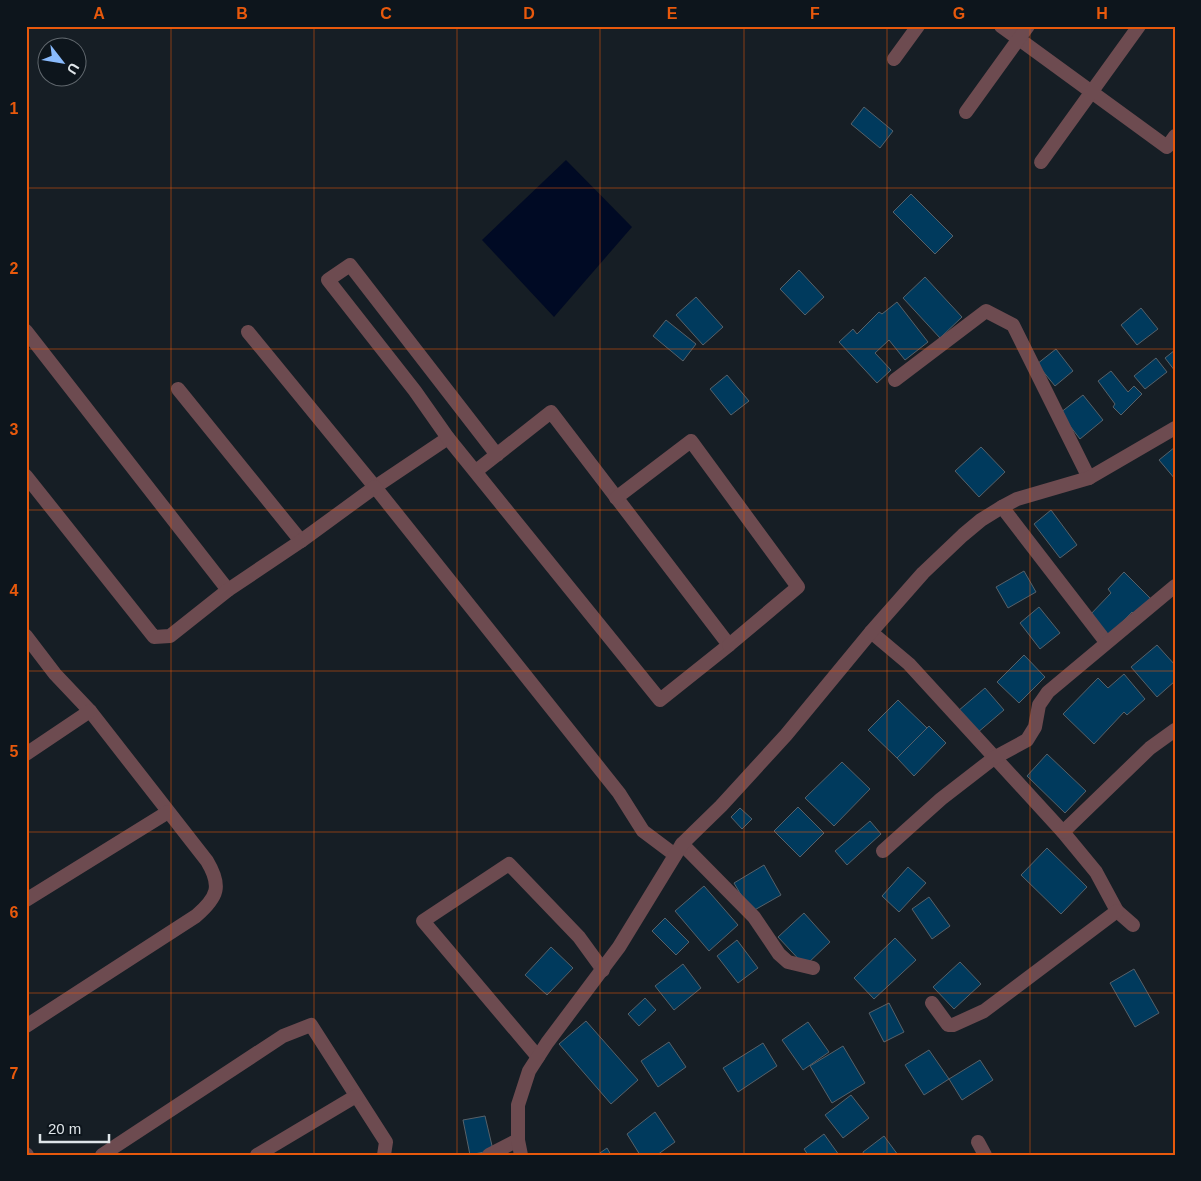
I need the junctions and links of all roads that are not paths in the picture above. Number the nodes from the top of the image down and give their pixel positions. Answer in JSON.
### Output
{"nodes":[{"id":1,"x":918,"y":26,"type":"edge"},
{"id":2,"x":1000,"y":26,"type":"edge"},
{"id":3,"x":1028,"y":26,"type":"edge"},
{"id":4,"x":1139,"y":26,"type":"edge"},
{"id":5,"x":1018,"y":39,"type":"junction"},
{"id":6,"x":894,"y":59,"type":"dead end"},
{"id":7,"x":1092,"y":92,"type":"junction"},
{"id":8,"x":966,"y":112,"type":"dead end"},
{"id":9,"x":1175,"y":136,"type":"edge"},
{"id":10,"x":1041,"y":162,"type":"dead end"},
{"id":11,"x":26,"y":331,"type":"edge"},
{"id":12,"x":248,"y":332,"type":"dead end"},
{"id":13,"x":895,"y":380,"type":"dead end"},
{"id":14,"x":178,"y":390,"type":"dead end"},
{"id":15,"x":1175,"y":428,"type":"edge"},
{"id":16,"x":448,"y":438,"type":"junction"},
{"id":17,"x":498,"y":455,"type":"junction"},
{"id":18,"x":476,"y":471,"type":"junction"},
{"id":19,"x":26,"y":476,"type":"edge"},
{"id":20,"x":1089,"y":478,"type":"junction"},
{"id":21,"x":375,"y":487,"type":"junction"},
{"id":22,"x":616,"y":498,"type":"junction"},
{"id":23,"x":1002,"y":507,"type":"junction"},
{"id":24,"x":301,"y":541,"type":"junction"},
{"id":25,"x":1175,"y":586,"type":"edge"},
{"id":26,"x":228,"y":590,"type":"junction"},
{"id":27,"x":871,"y":632,"type":"junction"},
{"id":28,"x":26,"y":636,"type":"edge"},
{"id":29,"x":1106,"y":642,"type":"junction"},
{"id":30,"x":729,"y":645,"type":"junction"},
{"id":31,"x":90,"y":711,"type":"junction"},
{"id":32,"x":1175,"y":730,"type":"edge"},
{"id":33,"x":26,"y":754,"type":"edge"},
{"id":34,"x":994,"y":758,"type":"junction"},
{"id":35,"x":168,"y":812,"type":"junction"},
{"id":36,"x":1063,"y":832,"type":"junction"},
{"id":37,"x":678,"y":849,"type":"junction"},
{"id":38,"x":883,"y":851,"type":"dead end"},
{"id":39,"x":26,"y":900,"type":"edge"},
{"id":40,"x":1117,"y":911,"type":"junction"},
{"id":41,"x":1133,"y":925,"type":"dead end"},
{"id":42,"x":813,"y":968,"type":"dead end"},
{"id":43,"x":603,"y":970,"type":"junction"},
{"id":44,"x":932,"y":1003,"type":"dead end"},
{"id":45,"x":26,"y":1026,"type":"edge"},
{"id":46,"x":538,"y":1057,"type":"junction"},
{"id":47,"x":356,"y":1096,"type":"junction"},
{"id":48,"x":518,"y":1140,"type":"junction"},
{"id":49,"x":978,"y":1142,"type":"dead end"},
{"id":50,"x":102,"y":1155,"type":"edge"},
{"id":51,"x":257,"y":1155,"type":"edge"},
{"id":52,"x":384,"y":1155,"type":"edge"},
{"id":53,"x":489,"y":1155,"type":"edge"},
{"id":54,"x":521,"y":1155,"type":"edge"},
{"id":55,"x":985,"y":1155,"type":"edge"}],
"edges":[{"from":1,"to":6,"type":"street"},
{"from":2,"to":5,"type":"street"},
{"from":3,"to":5,"type":"street"},
{"from":4,"to":7,"type":"street"},
{"from":5,"to":7,"type":"street"},
{"from":5,"to":8,"type":"street"},
{"from":7,"to":9,"type":"street"},
{"from":7,"to":10,"type":"street"},
{"from":11,"to":26,"type":"street"},
{"from":12,"to":21,"type":"street"},
{"from":13,"to":20,"type":"street"},
{"from":14,"to":24,"type":"street"},
{"from":15,"to":20,"type":"street"},
{"from":16,"to":17,"type":"street"},
{"from":16,"to":18,"type":"street"},
{"from":16,"to":21,"type":"street"},
{"from":17,"to":18,"type":"street"},
{"from":17,"to":22,"type":"street"},
{"from":18,"to":30,"type":"street"},
{"from":19,"to":26,"type":"street"},
{"from":20,"to":23,"type":"street"},
{"from":21,"to":24,"type":"street"},
{"from":21,"to":37,"type":"street"},
{"from":22,"to":30,"type":"street"},
{"from":22,"to":30,"type":"street"},
{"from":23,"to":27,"type":"street"},
{"from":23,"to":29,"type":"street"},
{"from":24,"to":26,"type":"street"},
{"from":25,"to":29,"type":"street"},
{"from":27,"to":34,"type":"street"},
{"from":27,"to":37,"type":"street"},
{"from":28,"to":31,"type":"street"},
{"from":29,"to":34,"type":"street"},
{"from":31,"to":33,"type":"street"},
{"from":31,"to":35,"type":"street"},
{"from":32,"to":36,"type":"street"},
{"from":34,"to":36,"type":"street"},
{"from":34,"to":38,"type":"street"},
{"from":35,"to":39,"type":"street"},
{"from":35,"to":45,"type":"street"},
{"from":36,"to":40,"type":"street"},
{"from":37,"to":42,"type":"street"},
{"from":37,"to":43,"type":"street"},
{"from":40,"to":41,"type":"street"},
{"from":40,"to":44,"type":"street"},
{"from":43,"to":46,"type":"street"},
{"from":43,"to":46,"type":"street"},
{"from":46,"to":48,"type":"street"},
{"from":47,"to":50,"type":"street"},
{"from":47,"to":51,"type":"street"},
{"from":47,"to":52,"type":"street"},
{"from":48,"to":53,"type":"street"},
{"from":48,"to":54,"type":"street"},
{"from":49,"to":55,"type":"street"}]}
